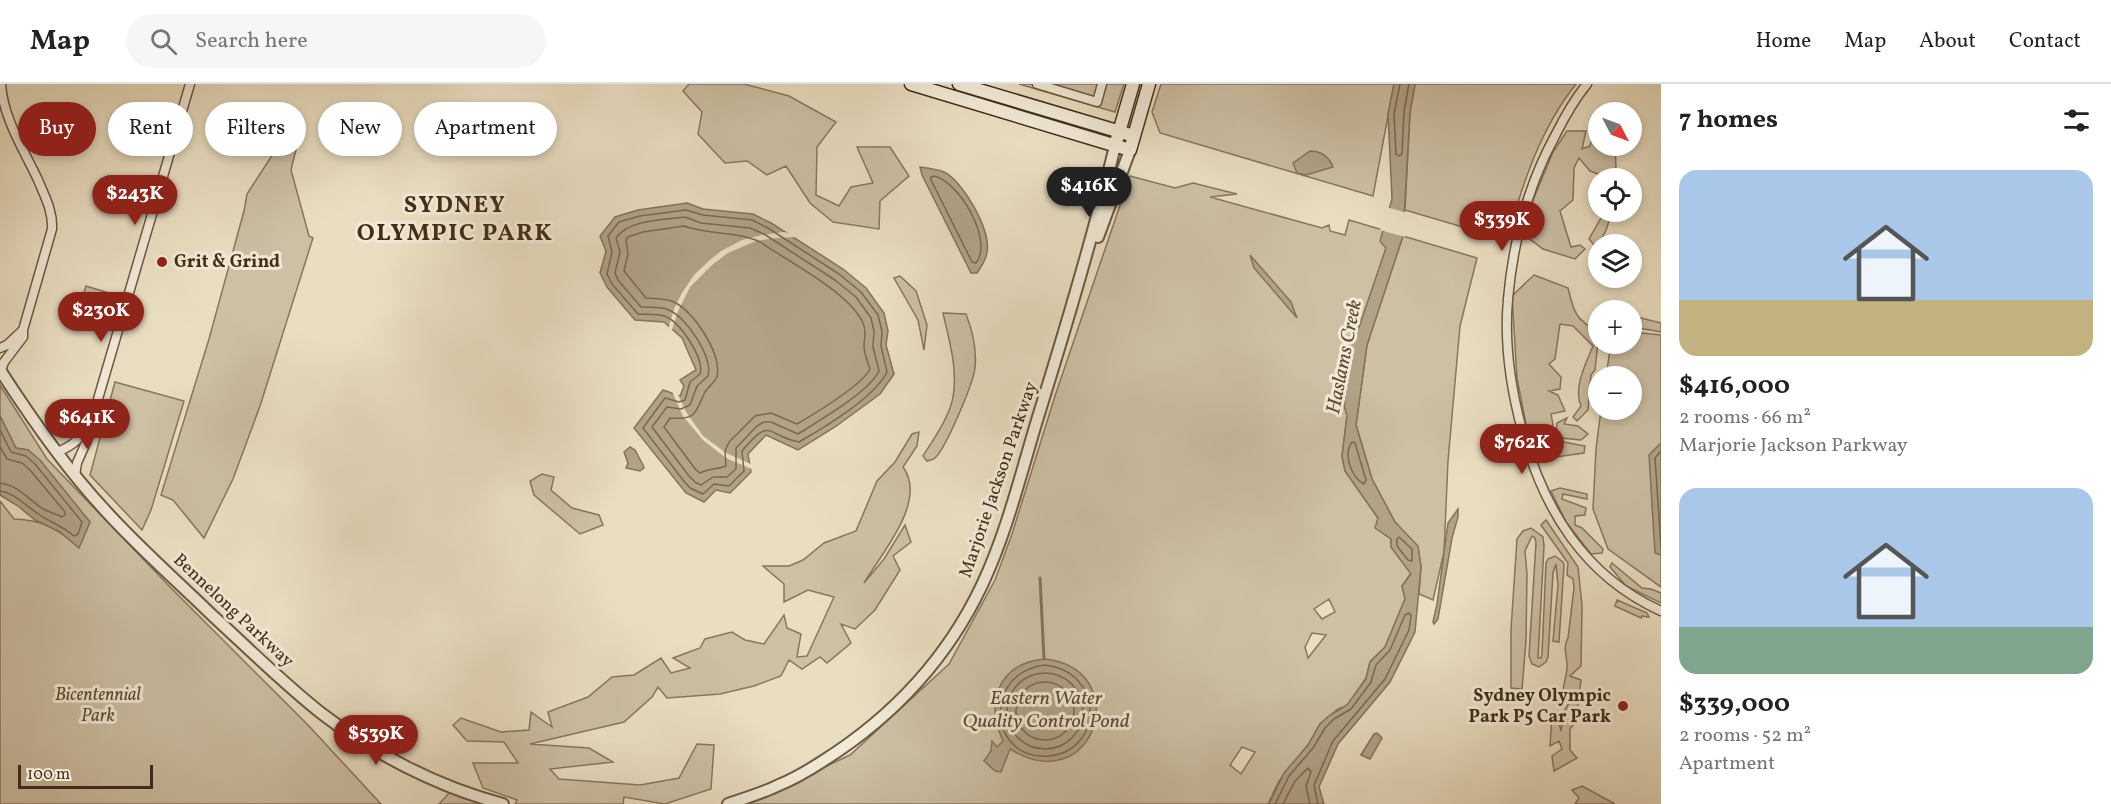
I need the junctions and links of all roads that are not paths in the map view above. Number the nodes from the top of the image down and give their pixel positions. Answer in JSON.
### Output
{"nodes":[{"id":1,"x":1,"y":84,"type":"edge"},
{"id":2,"x":190,"y":84,"type":"edge"},
{"id":3,"x":912,"y":84,"type":"edge"},
{"id":4,"x":959,"y":84,"type":"edge"},
{"id":5,"x":1037,"y":84,"type":"edge"},
{"id":6,"x":1102,"y":84,"type":"edge"},
{"id":7,"x":1133,"y":84,"type":"edge"},
{"id":8,"x":1149,"y":84,"type":"edge"},
{"id":9,"x":1587,"y":84,"type":"edge"},
{"id":10,"x":1119,"y":131,"type":"junction"},
{"id":11,"x":1134,"y":136,"type":"junction"},
{"id":12,"x":1115,"y":146,"type":"junction"},
{"id":13,"x":1130,"y":150,"type":"junction"},
{"id":14,"x":1076,"y":296,"type":"junction"},
{"id":15,"x":23,"y":330,"type":"junction"},
{"id":16,"x":0,"y":348,"type":"edge"},
{"id":17,"x":0,"y":370,"type":"edge"},
{"id":18,"x":93,"y":416,"type":"junction"},
{"id":19,"x":57,"y":452,"type":"junction"},
{"id":20,"x":75,"y":476,"type":"junction"},
{"id":21,"x":1661,"y":611,"type":"edge"},
{"id":22,"x":503,"y":804,"type":"edge"},
{"id":23,"x":728,"y":804,"type":"edge"}],
"edges":[{"from":1,"to":15,"type":"street"},
{"from":2,"to":18,"type":"street"},
{"from":3,"to":12,"type":"main road"},
{"from":4,"to":10,"type":"main road"},
{"from":5,"to":6,"type":"street"},
{"from":7,"to":10,"type":"main road"},
{"from":8,"to":11,"type":"main road"},
{"from":9,"to":21,"type":"street"},
{"from":10,"to":11,"type":"main road"},
{"from":10,"to":12,"type":"main road"},
{"from":11,"to":13,"type":"main road"},
{"from":12,"to":13,"type":"main road"},
{"from":12,"to":14,"type":"street","name":"Marjorie Jackson Parkway"},
{"from":13,"to":14,"type":"street","name":"Marjorie Jackson Parkway"},
{"from":14,"to":23,"type":"street","name":"Marjorie Jackson Parkway"},
{"from":15,"to":16,"type":"street"},
{"from":15,"to":17,"type":"street"},
{"from":17,"to":19,"type":"street","name":"Bennelong Parkway"},
{"from":18,"to":19,"type":"street"},
{"from":18,"to":20,"type":"street"},
{"from":19,"to":20,"type":"street","name":"Bennelong Parkway"},
{"from":20,"to":22,"type":"street","name":"Bennelong Parkway"}]}
